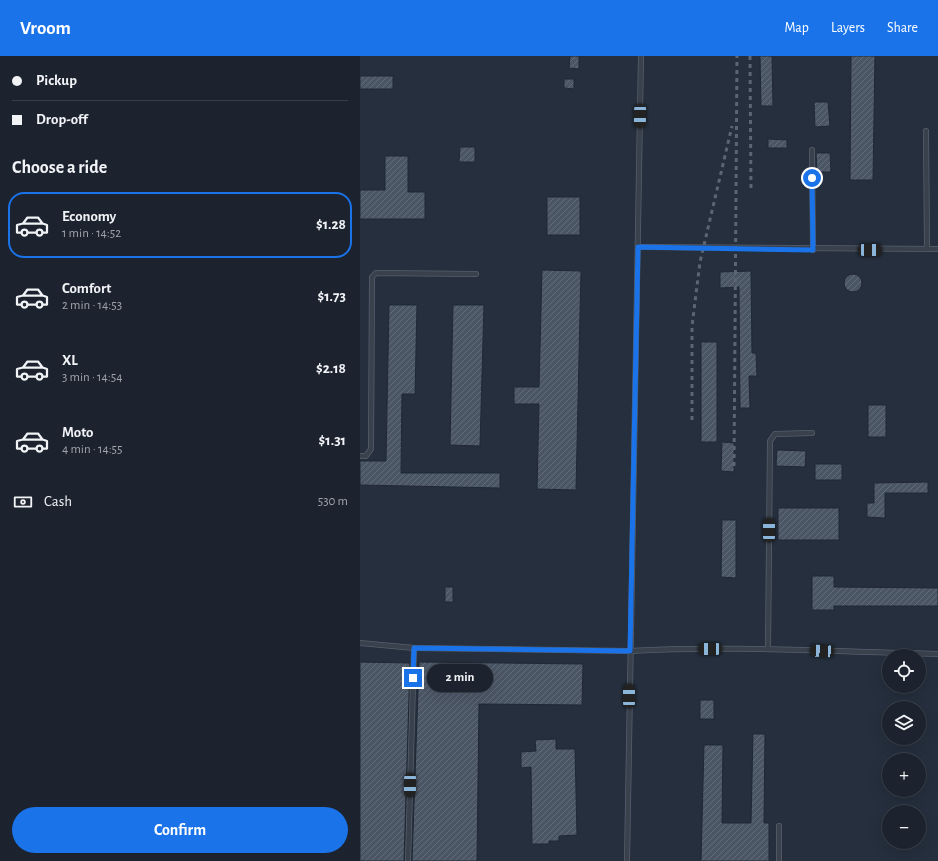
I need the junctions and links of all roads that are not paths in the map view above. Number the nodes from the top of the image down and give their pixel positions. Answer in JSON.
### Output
{"nodes":[{"id":1,"x":641,"y":56,"type":"edge"},
{"id":2,"x":926,"y":131,"type":"dead end"},
{"id":3,"x":812,"y":150,"type":"dead end"},
{"id":4,"x":638,"y":247,"type":"junction"},
{"id":5,"x":927,"y":249,"type":"junction"},
{"id":6,"x":938,"y":249,"type":"edge"},
{"id":7,"x":813,"y":250,"type":"junction"},
{"id":8,"x":476,"y":274,"type":"dead end"},
{"id":9,"x":812,"y":433,"type":"dead end"},
{"id":10,"x":360,"y":456,"type":"edge"},
{"id":11,"x":360,"y":643,"type":"edge"},
{"id":12,"x":414,"y":648,"type":"junction"},
{"id":13,"x":768,"y":649,"type":"junction"},
{"id":14,"x":630,"y":651,"type":"junction"},
{"id":15,"x":938,"y":654,"type":"edge"},
{"id":16,"x":779,"y":826,"type":"dead end"},
{"id":17,"x":408,"y":861,"type":"edge"},
{"id":18,"x":627,"y":861,"type":"edge"},
{"id":19,"x":779,"y":861,"type":"edge"}],
"edges":[{"from":1,"to":4,"type":"lane"},
{"from":2,"to":5,"type":"lane"},
{"from":3,"to":7,"type":"lane"},
{"from":4,"to":7,"type":"lane"},
{"from":4,"to":14,"type":"lane"},
{"from":5,"to":6,"type":"lane"},
{"from":5,"to":7,"type":"lane"},
{"from":8,"to":10,"type":"lane"},
{"from":9,"to":13,"type":"lane"},
{"from":11,"to":12,"type":"lane"},
{"from":12,"to":14,"type":"lane"},
{"from":12,"to":17,"type":"lane"},
{"from":13,"to":14,"type":"lane"},
{"from":13,"to":15,"type":"lane"},
{"from":14,"to":18,"type":"lane"},
{"from":16,"to":19,"type":"lane"}]}
